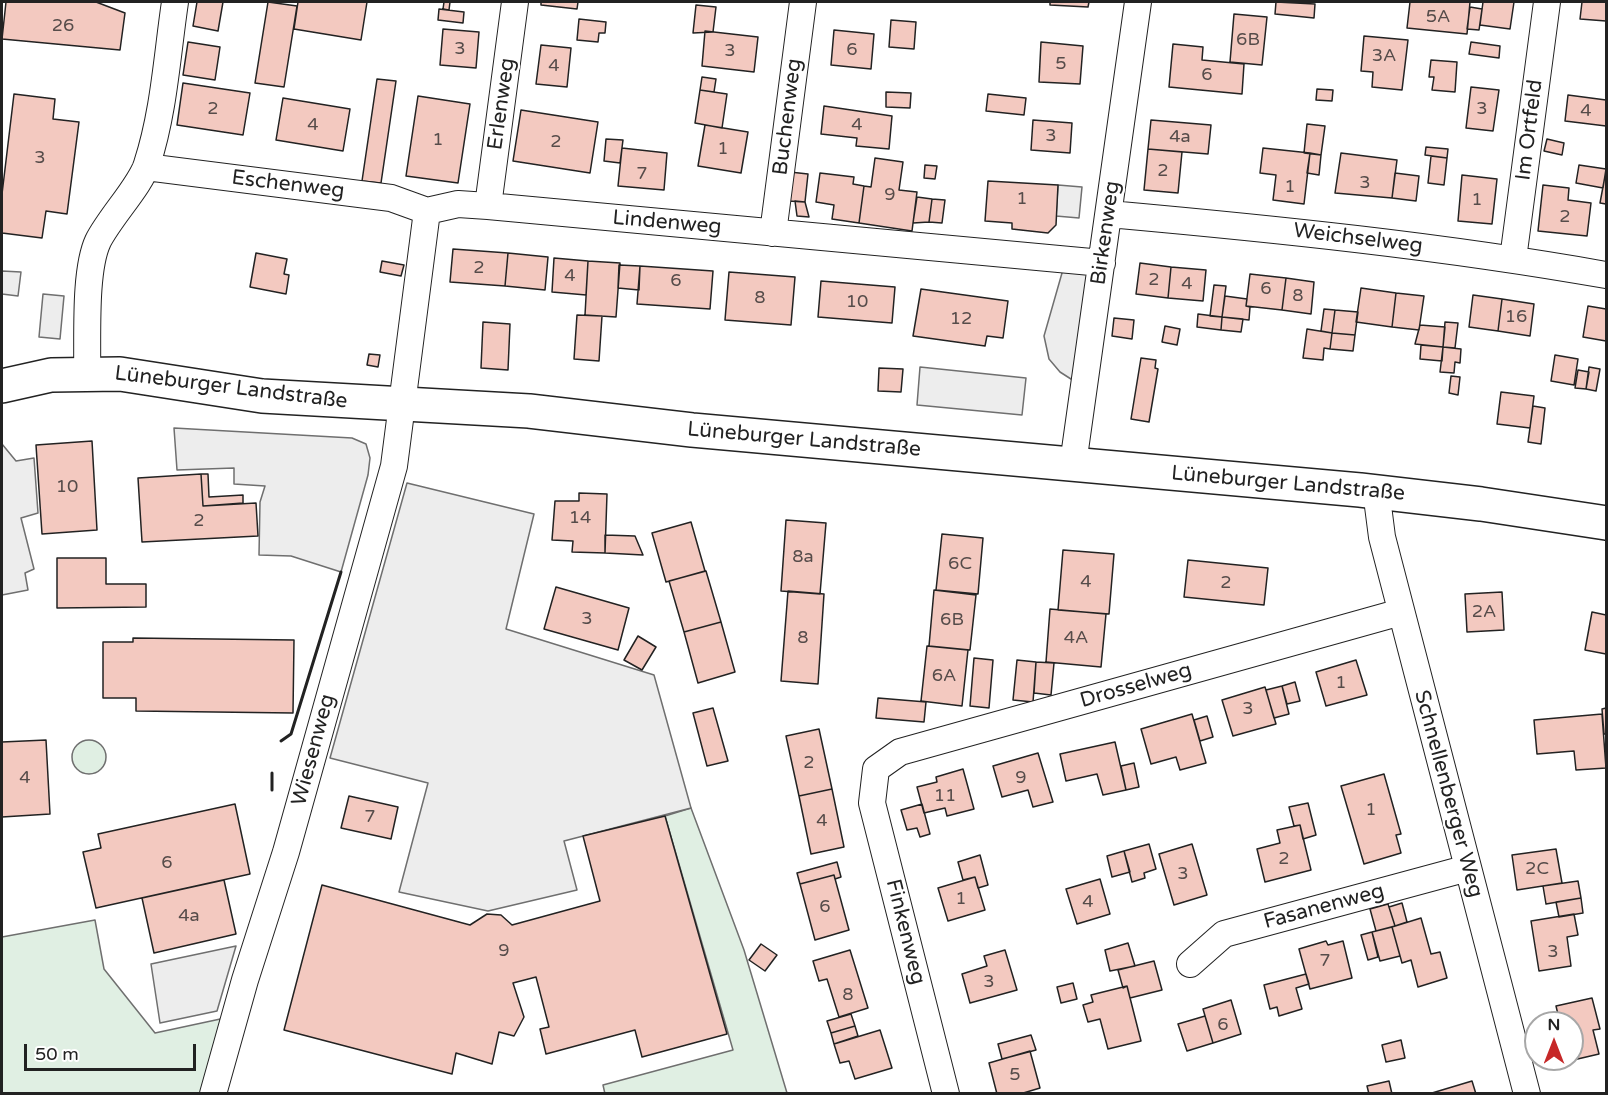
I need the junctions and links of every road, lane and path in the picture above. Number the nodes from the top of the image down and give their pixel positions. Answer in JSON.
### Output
{"nodes":[{"id":1,"x":175,"y":2,"type":"edge"},
{"id":2,"x":515,"y":2,"type":"edge"},
{"id":3,"x":803,"y":2,"type":"edge"},
{"id":4,"x":1138,"y":2,"type":"edge"},
{"id":5,"x":1547,"y":2,"type":"edge"},
{"id":6,"x":146,"y":167,"type":"junction"},
{"id":7,"x":488,"y":206,"type":"junction"},
{"id":8,"x":427,"y":211,"type":"junction"},
{"id":9,"x":1109,"y":214,"type":"junction"},
{"id":10,"x":773,"y":233,"type":"junction"},
{"id":11,"x":1514,"y":260,"type":"junction"},
{"id":12,"x":1102,"y":262,"type":"junction"},
{"id":13,"x":1606,"y":275,"type":"edge"},
{"id":14,"x":87,"y":373,"type":"junction"},
{"id":15,"x":2,"y":386,"type":"edge"},
{"id":16,"x":404,"y":405,"type":"junction"},
{"id":17,"x":1073,"y":464,"type":"junction"},
{"id":18,"x":1381,"y":493,"type":"junction"},
{"id":19,"x":1606,"y":523,"type":"edge"},
{"id":20,"x":1401,"y":612,"type":"junction"},
{"id":21,"x":876,"y":770,"type":"joint"},
{"id":22,"x":1468,"y":868,"type":"junction"},
{"id":23,"x":1190,"y":964,"type":"dead end"},
{"id":24,"x":213,"y":1094,"type":"edge"},
{"id":25,"x":946,"y":1094,"type":"edge"},
{"id":26,"x":1527,"y":1094,"type":"edge"}],
"edges":[{"from":1,"to":6,"type":"street"},
{"from":2,"to":7,"type":"street","name":"Erlenweg"},
{"from":3,"to":10,"type":"street","name":"Buchenweg"},
{"from":4,"to":9,"type":"street","name":"Birkenweg"},
{"from":5,"to":11,"type":"street","name":"Im Ortfeld"},
{"from":6,"to":8,"type":"street","name":"Eschenweg"},
{"from":6,"to":14,"type":"street"},
{"from":7,"to":8,"type":"street","name":"Lindenweg"},
{"from":7,"to":10,"type":"street","name":"Lindenweg"},
{"from":8,"to":16,"type":"street"},
{"from":9,"to":11,"type":"street","name":"Weichselweg"},
{"from":9,"to":12,"type":"street","name":"Birkenweg"},
{"from":10,"to":12,"type":"street","name":"Lindenweg"},
{"from":11,"to":13,"type":"street","name":"Weichselweg"},
{"from":12,"to":17,"type":"street","name":"Birkenweg"},
{"from":14,"to":15,"type":"main road","name":"Lüneburger Landstraße"},
{"from":14,"to":16,"type":"main road","name":"Lüneburger Landstraße"},
{"from":16,"to":17,"type":"main road","name":"Lüneburger Landstraße"},
{"from":16,"to":24,"type":"street","name":"Wiesenweg"},
{"from":17,"to":18,"type":"main road","name":"Lüneburger Landstraße"},
{"from":18,"to":19,"type":"main road","name":"Lüneburger Landstraße"},
{"from":18,"to":20,"type":"street","name":"Schnellenberger Weg"},
{"from":20,"to":21,"type":"street","name":"Drosselweg"},
{"from":20,"to":22,"type":"street","name":"Schnellenberger Weg"},
{"from":21,"to":25,"type":"street","name":"Finkenweg"},
{"from":22,"to":23,"type":"street","name":"Fasanenweg"},
{"from":22,"to":26,"type":"street","name":"Schnellenberger Weg"}]}
